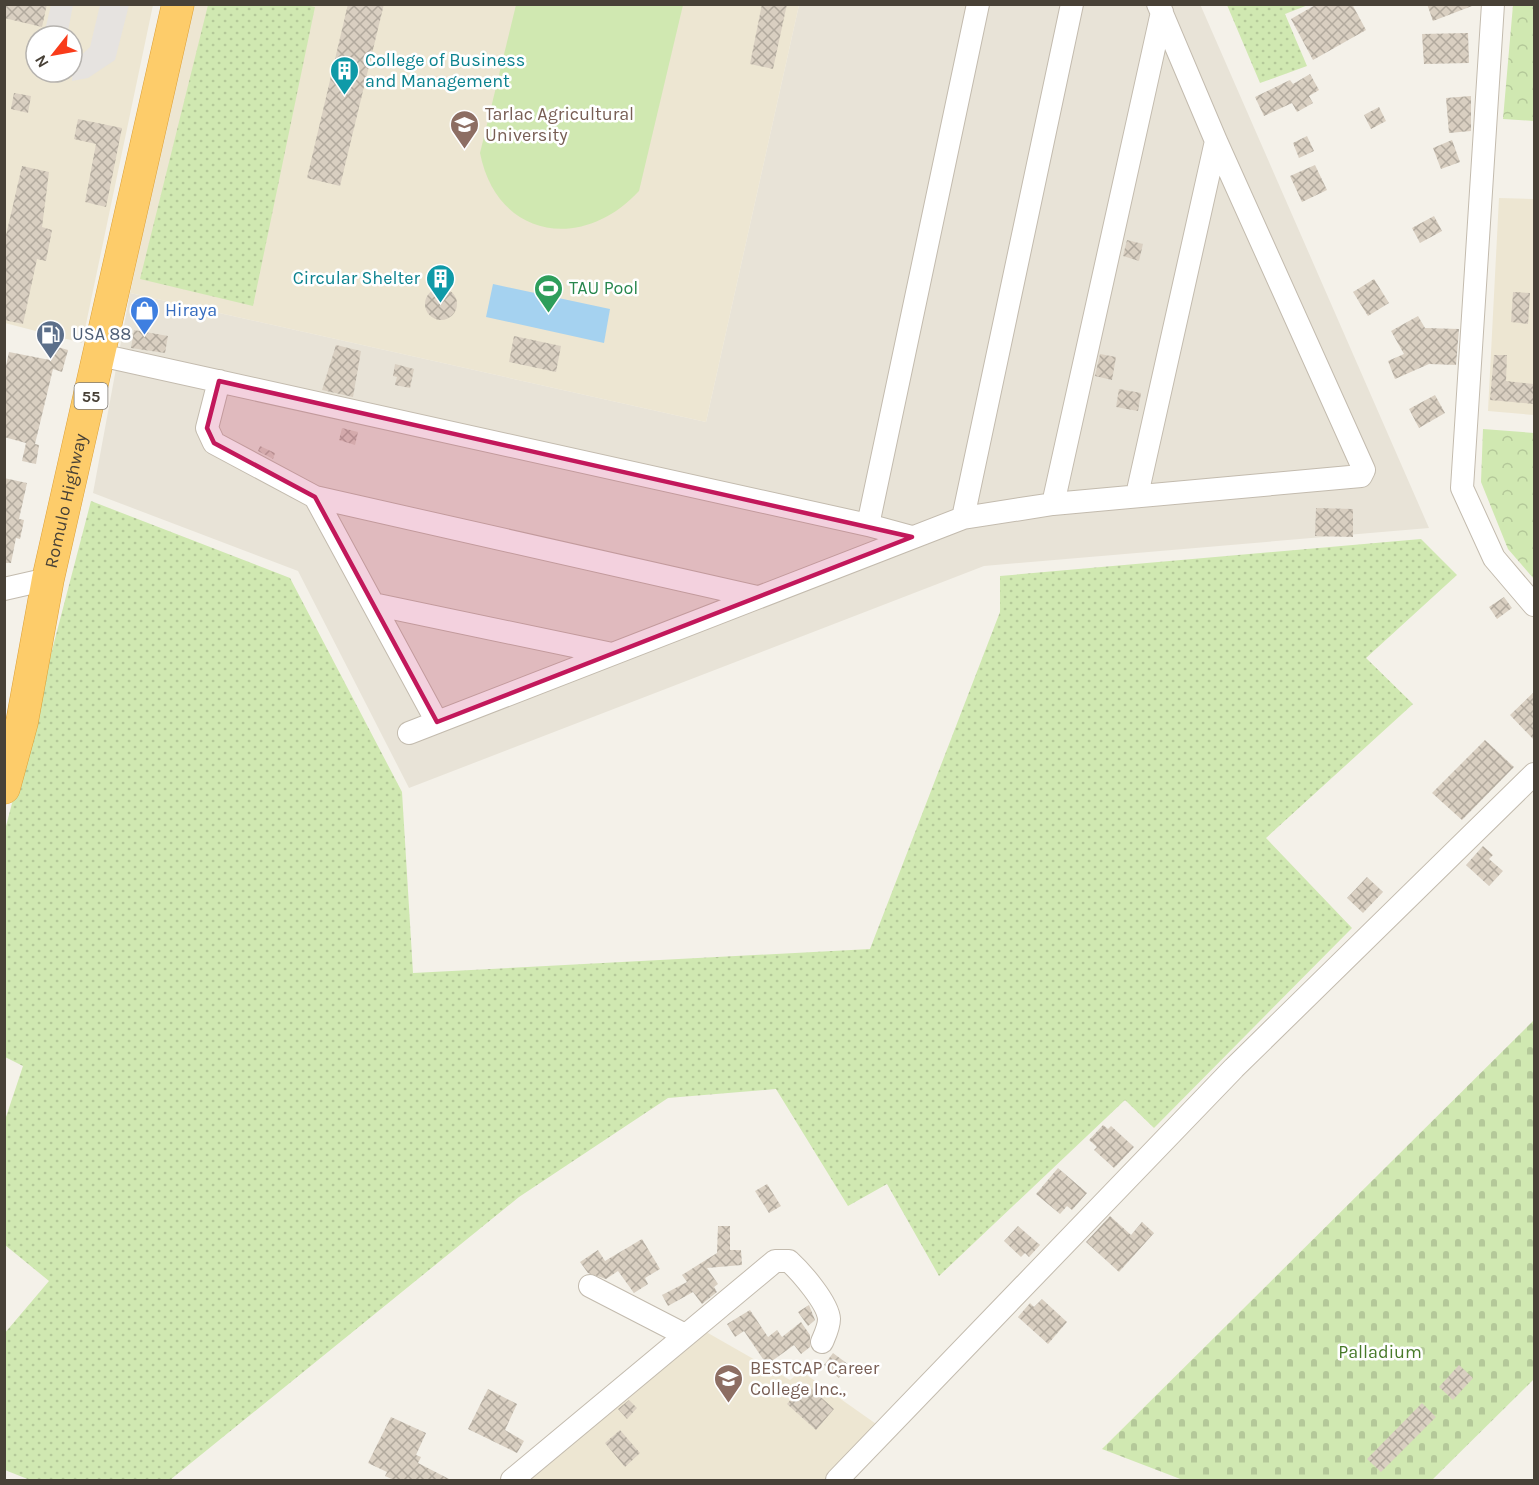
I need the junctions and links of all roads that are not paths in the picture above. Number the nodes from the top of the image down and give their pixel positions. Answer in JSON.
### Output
{"nodes":[{"id":1,"x":178,"y":4,"type":"edge"},
{"id":2,"x":978,"y":4,"type":"edge"},
{"id":3,"x":1072,"y":4,"type":"edge"},
{"id":4,"x":1493,"y":4,"type":"edge"},
{"id":5,"x":1160,"y":8,"type":"edge"},
{"id":6,"x":1215,"y":141,"type":"junction"},
{"id":7,"x":100,"y":355,"type":"junction"},
{"id":8,"x":219,"y":381,"type":"junction"},
{"id":9,"x":1137,"y":495,"type":"junction"},
{"id":10,"x":315,"y":497,"type":"junction"},
{"id":11,"x":1053,"y":504,"type":"junction"},
{"id":12,"x":963,"y":518,"type":"junction"},
{"id":13,"x":868,"y":525,"type":"junction"},
{"id":14,"x":912,"y":537,"type":"junction"},
{"id":15,"x":48,"y":579,"type":"junction"},
{"id":16,"x":4,"y":590,"type":"edge"},
{"id":17,"x":757,"y":597,"type":"junction"},
{"id":18,"x":374,"y":604,"type":"junction"},
{"id":19,"x":1534,"y":605,"type":"edge"},
{"id":20,"x":612,"y":654,"type":"junction"},
{"id":21,"x":437,"y":722,"type":"junction"},
{"id":22,"x":409,"y":733,"type":"dead end"},
{"id":23,"x":1534,"y":774,"type":"edge"},
{"id":24,"x":4,"y":788,"type":"edge"},
{"id":25,"x":590,"y":1286,"type":"dead end"},
{"id":26,"x":685,"y":1335,"type":"junction"},
{"id":27,"x":822,"y":1342,"type":"dead end"},
{"id":28,"x":512,"y":1480,"type":"edge"},
{"id":29,"x":837,"y":1480,"type":"edge"}],
"edges":[{"from":1,"to":7,"type":"highway","name":"Romulo Highway","number":"55"},
{"from":2,"to":13,"type":"street"},
{"from":3,"to":12,"type":"street"},
{"from":4,"to":19,"type":"street"},
{"from":5,"to":6,"type":"street"},
{"from":5,"to":11,"type":"street"},
{"from":6,"to":9,"type":"street"},
{"from":6,"to":9,"type":"street"},
{"from":7,"to":8,"type":"street"},
{"from":7,"to":15,"type":"highway","name":"Romulo Highway","number":"55"},
{"from":8,"to":10,"type":"street"},
{"from":8,"to":13,"type":"street"},
{"from":9,"to":11,"type":"street"},
{"from":10,"to":17,"type":"street"},
{"from":10,"to":18,"type":"street"},
{"from":11,"to":12,"type":"street"},
{"from":12,"to":14,"type":"street"},
{"from":13,"to":14,"type":"street"},
{"from":14,"to":17,"type":"street"},
{"from":15,"to":16,"type":"street"},
{"from":15,"to":24,"type":"highway","name":"Romulo Highway","number":"55"},
{"from":17,"to":20,"type":"street"},
{"from":18,"to":20,"type":"street"},
{"from":18,"to":21,"type":"street"},
{"from":20,"to":21,"type":"street"},
{"from":21,"to":22,"type":"street"},
{"from":23,"to":29,"type":"street"},
{"from":25,"to":26,"type":"street"},
{"from":26,"to":27,"type":"street"},
{"from":26,"to":28,"type":"street"}]}
